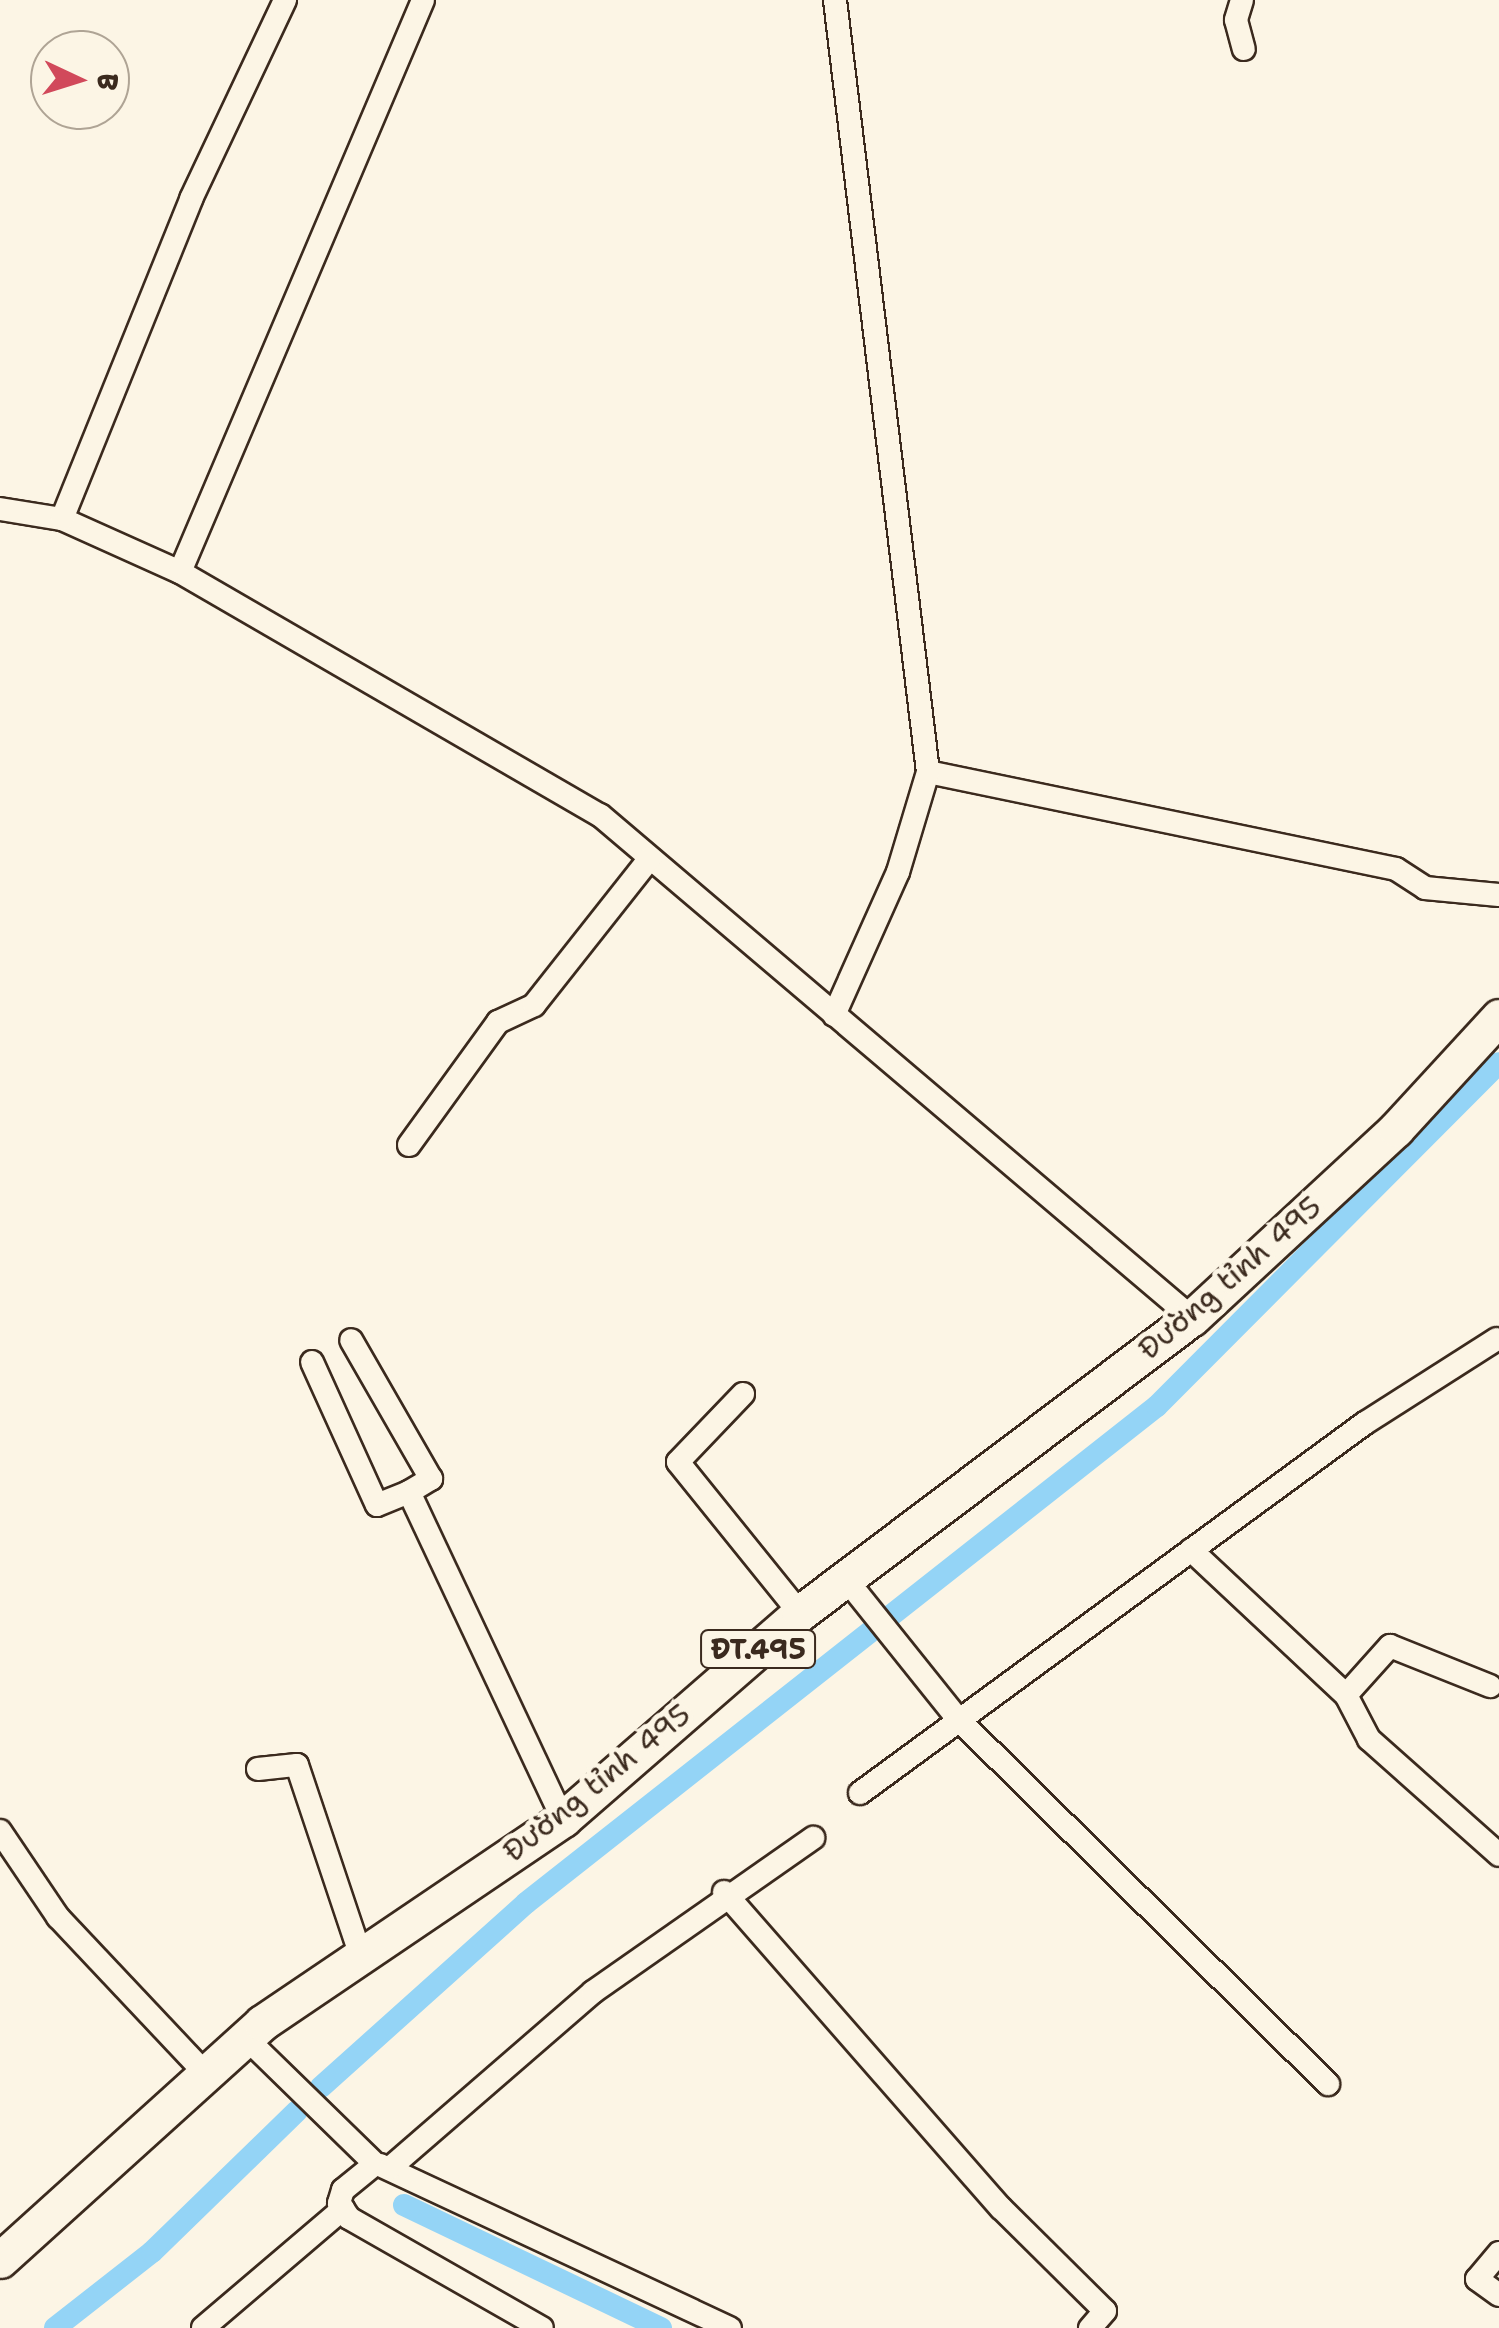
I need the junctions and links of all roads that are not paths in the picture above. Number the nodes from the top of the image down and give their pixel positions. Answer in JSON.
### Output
{"nodes":[{"id":1,"x":286,"y":0,"type":"edge"},
{"id":2,"x":423,"y":0,"type":"edge"},
{"id":3,"x":835,"y":0,"type":"edge"},
{"id":4,"x":1242,"y":0,"type":"edge"},
{"id":5,"x":1244,"y":49,"type":"dead end"},
{"id":6,"x":0,"y":509,"type":"edge"},
{"id":7,"x":62,"y":519,"type":"junction"},
{"id":8,"x":180,"y":572,"type":"junction"},
{"id":9,"x":928,"y":772,"type":"junction"},
{"id":10,"x":650,"y":858,"type":"junction"},
{"id":11,"x":1499,"y":896,"type":"edge"},
{"id":12,"x":834,"y":1015,"type":"junction"},
{"id":13,"x":1499,"y":1016,"type":"edge"},
{"id":14,"x":410,"y":1145,"type":"dead end"},
{"id":15,"x":1192,"y":1318,"type":"junction"},
{"id":16,"x":1497,"y":1339,"type":"edge"},
{"id":17,"x":350,"y":1340,"type":"dead end"},
{"id":18,"x":312,"y":1362,"type":"dead end"},
{"id":19,"x":743,"y":1394,"type":"dead end"},
{"id":20,"x":409,"y":1492,"type":"junction"},
{"id":21,"x":1192,"y":1550,"type":"junction"},
{"id":22,"x":846,"y":1578,"type":"junction"},
{"id":23,"x":800,"y":1613,"type":"junction"},
{"id":24,"x":1490,"y":1686,"type":"dead end"},
{"id":25,"x":1346,"y":1695,"type":"junction"},
{"id":26,"x":958,"y":1719,"type":"junction"},
{"id":27,"x":258,"y":1768,"type":"dead end"},
{"id":28,"x":860,"y":1792,"type":"dead end"},
{"id":29,"x":562,"y":1819,"type":"junction"},
{"id":30,"x":0,"y":1831,"type":"edge"},
{"id":31,"x":812,"y":1838,"type":"dead end"},
{"id":32,"x":1499,"y":1855,"type":"edge"},
{"id":33,"x":724,"y":1892,"type":"junction"},
{"id":34,"x":360,"y":1956,"type":"junction"},
{"id":35,"x":246,"y":2038,"type":"junction"},
{"id":36,"x":206,"y":2074,"type":"junction"},
{"id":37,"x":1328,"y":2084,"type":"dead end"},
{"id":38,"x":383,"y":2165,"type":"junction"},
{"id":39,"x":342,"y":2209,"type":"junction"},
{"id":40,"x":1499,"y":2253,"type":"edge"},
{"id":41,"x":0,"y":2260,"type":"edge"},
{"id":42,"x":1499,"y":2295,"type":"edge"},
{"id":43,"x":203,"y":2328,"type":"edge"},
{"id":44,"x":542,"y":2328,"type":"edge"},
{"id":45,"x":730,"y":2328,"type":"edge"},
{"id":46,"x":1090,"y":2328,"type":"edge"}],
"edges":[{"from":1,"to":7,"type":"street"},
{"from":2,"to":8,"type":"street"},
{"from":3,"to":9,"type":"street"},
{"from":4,"to":5,"type":"street"},
{"from":6,"to":7,"type":"street"},
{"from":7,"to":8,"type":"street"},
{"from":8,"to":10,"type":"street"},
{"from":9,"to":11,"type":"street"},
{"from":9,"to":12,"type":"street"},
{"from":10,"to":12,"type":"street"},
{"from":10,"to":14,"type":"street"},
{"from":12,"to":15,"type":"street"},
{"from":13,"to":15,"type":"main road","name":"Đường tỉnh 495","number":"ĐT.495"},
{"from":15,"to":22,"type":"main road","name":"Đường tỉnh 495","number":"ĐT.495"},
{"from":16,"to":21,"type":"street"},
{"from":17,"to":20,"type":"street"},
{"from":18,"to":20,"type":"street"},
{"from":19,"to":23,"type":"street"},
{"from":20,"to":29,"type":"street"},
{"from":21,"to":25,"type":"street"},
{"from":21,"to":26,"type":"street"},
{"from":22,"to":23,"type":"main road","name":"Đường tỉnh 495","number":"ĐT.495"},
{"from":22,"to":26,"type":"street"},
{"from":23,"to":29,"type":"main road","name":"Đường tỉnh 495","number":"ĐT.495"},
{"from":24,"to":25,"type":"street"},
{"from":25,"to":32,"type":"street"},
{"from":26,"to":28,"type":"street"},
{"from":26,"to":37,"type":"street"},
{"from":27,"to":34,"type":"street"},
{"from":29,"to":34,"type":"main road","name":"Đường tỉnh 495","number":"ĐT.495"},
{"from":30,"to":36,"type":"street"},
{"from":31,"to":33,"type":"street"},
{"from":33,"to":38,"type":"street"},
{"from":33,"to":46,"type":"street"},
{"from":34,"to":35,"type":"main road","name":"Đường tỉnh 495","number":"ĐT.495"},
{"from":35,"to":36,"type":"main road","name":"Đường tỉnh 495","number":"ĐT.495"},
{"from":35,"to":38,"type":"street"},
{"from":36,"to":41,"type":"main road","name":"Đường tỉnh 495","number":"ĐT.495"},
{"from":38,"to":39,"type":"street"},
{"from":38,"to":45,"type":"street"},
{"from":39,"to":43,"type":"street"},
{"from":39,"to":44,"type":"street"},
{"from":40,"to":42,"type":"street"}]}
